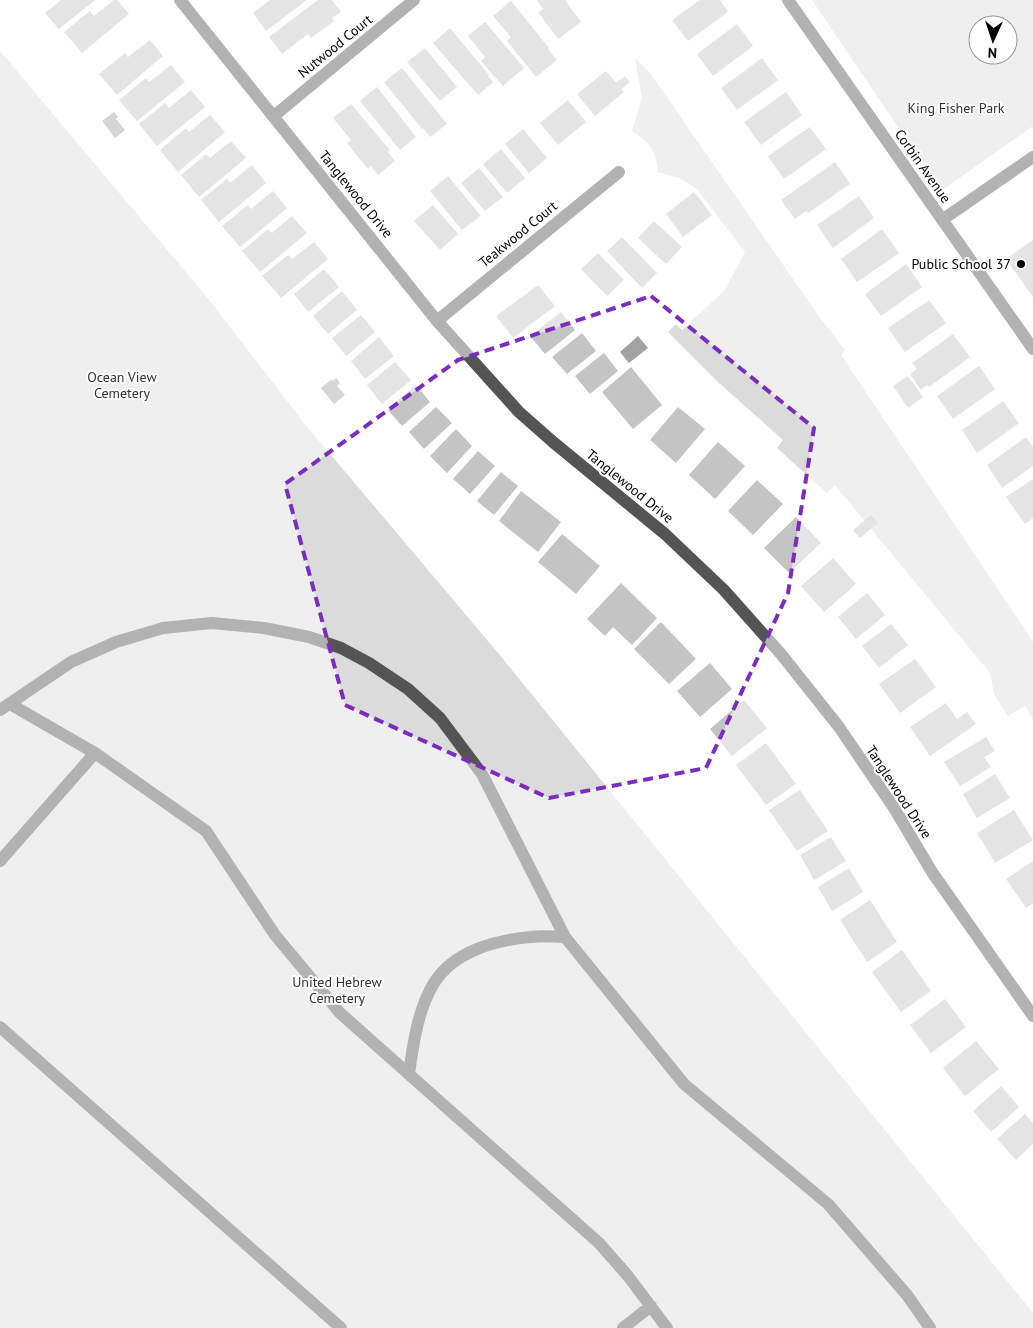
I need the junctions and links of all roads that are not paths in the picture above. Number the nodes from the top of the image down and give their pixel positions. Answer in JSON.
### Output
{"nodes":[{"id":1,"x":180,"y":0,"type":"edge"},
{"id":2,"x":414,"y":0,"type":"edge"},
{"id":3,"x":788,"y":0,"type":"edge"},
{"id":4,"x":274,"y":116,"type":"junction"},
{"id":5,"x":1033,"y":157,"type":"edge"},
{"id":6,"x":619,"y":172,"type":"dead end"},
{"id":7,"x":942,"y":220,"type":"junction"},
{"id":8,"x":437,"y":321,"type":"junction"},
{"id":9,"x":1033,"y":349,"type":"edge"},
{"id":10,"x":5,"y":707,"type":"edge"},
{"id":11,"x":95,"y":753,"type":"junction"},
{"id":12,"x":0,"y":861,"type":"edge"},
{"id":13,"x":566,"y":937,"type":"junction"},
{"id":14,"x":1033,"y":1016,"type":"edge"},
{"id":15,"x":0,"y":1027,"type":"edge"},
{"id":16,"x":410,"y":1074,"type":"junction"},
{"id":17,"x":651,"y":1306,"type":"junction"},
{"id":18,"x":341,"y":1328,"type":"edge"},
{"id":19,"x":623,"y":1328,"type":"edge"},
{"id":20,"x":667,"y":1328,"type":"edge"},
{"id":21,"x":930,"y":1328,"type":"edge"}],
"edges":[{"from":1,"to":4,"type":"street","name":"Tanglewood Drive"},
{"from":2,"to":4,"type":"street","name":"Nutwood Court"},
{"from":3,"to":7,"type":"street","name":"Corbin Avenue"},
{"from":4,"to":8,"type":"street","name":"Tanglewood Drive"},
{"from":5,"to":7,"type":"street"},
{"from":6,"to":8,"type":"street","name":"Teakwood Court"},
{"from":7,"to":9,"type":"street","name":"Corbin Avenue"},
{"from":8,"to":14,"type":"street","name":"Tanglewood Drive"},
{"from":10,"to":11,"type":"street"},
{"from":10,"to":13,"type":"street"},
{"from":11,"to":12,"type":"street"},
{"from":11,"to":16,"type":"street"},
{"from":13,"to":16,"type":"street"},
{"from":13,"to":21,"type":"street"},
{"from":15,"to":18,"type":"street"},
{"from":16,"to":17,"type":"street"},
{"from":17,"to":19,"type":"street"},
{"from":17,"to":20,"type":"street"}]}
